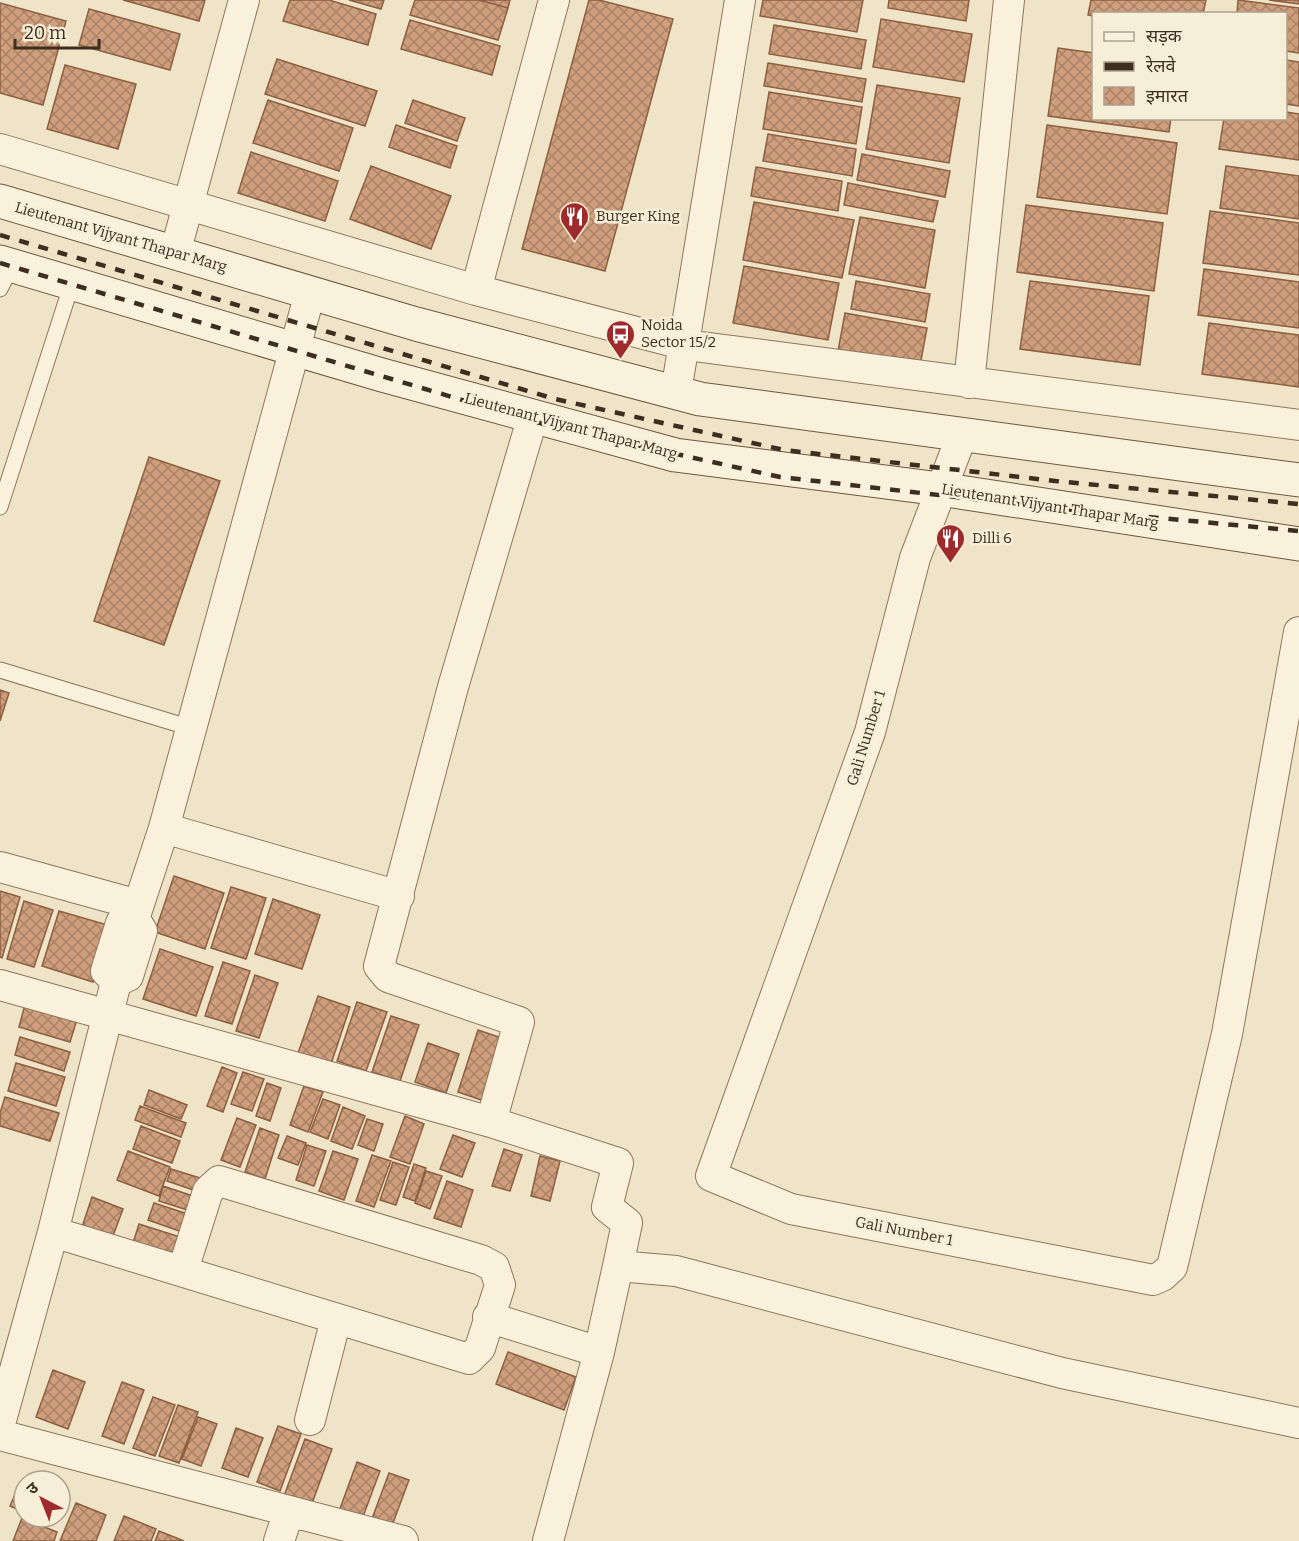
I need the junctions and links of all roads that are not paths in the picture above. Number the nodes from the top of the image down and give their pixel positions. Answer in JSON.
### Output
{"nodes":[{"id":1,"x":244,"y":0,"type":"edge"},
{"id":2,"x":554,"y":0,"type":"edge"},
{"id":3,"x":740,"y":0,"type":"edge"},
{"id":4,"x":1009,"y":0,"type":"edge"},
{"id":5,"x":0,"y":149,"type":"edge"},
{"id":6,"x":0,"y":201,"type":"edge"},
{"id":7,"x":188,"y":206,"type":"junction"},
{"id":8,"x":175,"y":253,"type":"junction"},
{"id":9,"x":4,"y":272,"type":"edge"},
{"id":10,"x":72,"y":283,"type":"junction"},
{"id":11,"x":476,"y":290,"type":"junction"},
{"id":12,"x":310,"y":293,"type":"junction"},
{"id":13,"x":686,"y":345,"type":"junction"},
{"id":14,"x":295,"y":349,"type":"junction"},
{"id":15,"x":969,"y":383,"type":"junction"},
{"id":16,"x":676,"y":392,"type":"junction"},
{"id":17,"x":532,"y":416,"type":"junction"},
{"id":18,"x":1299,"y":424,"type":"edge"},
{"id":19,"x":962,"y":435,"type":"junction"},
{"id":20,"x":1299,"y":480,"type":"edge"},
{"id":21,"x":940,"y":489,"type":"junction"},
{"id":22,"x":0,"y":507,"type":"edge"},
{"id":23,"x":1299,"y":544,"type":"edge"},
{"id":24,"x":1299,"y":632,"type":"edge"},
{"id":25,"x":0,"y":670,"type":"edge"},
{"id":26,"x":191,"y":728,"type":"junction"},
{"id":27,"x":164,"y":828,"type":"junction"},
{"id":28,"x":0,"y":867,"type":"edge"},
{"id":29,"x":399,"y":896,"type":"junction"},
{"id":30,"x":136,"y":912,"type":"junction"},
{"id":31,"x":0,"y":985,"type":"edge"},
{"id":32,"x":108,"y":1014,"type":"junction"},
{"id":33,"x":491,"y":1122,"type":"junction"},
{"id":34,"x":53,"y":1232,"type":"junction"},
{"id":35,"x":618,"y":1266,"type":"junction"},
{"id":36,"x":183,"y":1270,"type":"junction"},
{"id":37,"x":488,"y":1317,"type":"junction"},
{"id":38,"x":336,"y":1319,"type":"junction"},
{"id":39,"x":599,"y":1352,"type":"junction"},
{"id":40,"x":310,"y":1420,"type":"dead end"},
{"id":41,"x":1299,"y":1423,"type":"edge"},
{"id":42,"x":0,"y":1424,"type":"edge"},
{"id":43,"x":0,"y":1435,"type":"edge"},
{"id":44,"x":289,"y":1511,"type":"junction"},
{"id":45,"x":279,"y":1541,"type":"edge"},
{"id":46,"x":403,"y":1541,"type":"edge"},
{"id":47,"x":548,"y":1541,"type":"edge"}],
"edges":[{"from":1,"to":7,"type":"street"},
{"from":2,"to":11,"type":"street"},
{"from":3,"to":13,"type":"street"},
{"from":4,"to":15,"type":"street"},
{"from":5,"to":7,"type":"street"},
{"from":6,"to":8,"type":"main road","name":"Lieutenant Vijyant Thapar Marg"},
{"from":7,"to":8,"type":"street"},
{"from":7,"to":11,"type":"street"},
{"from":8,"to":12,"type":"main road","name":"Lieutenant Vijyant Thapar Marg"},
{"from":9,"to":10,"type":"main road","name":"Lieutenant Vijyant Thapar Marg"},
{"from":10,"to":14,"type":"main road","name":"Lieutenant Vijyant Thapar Marg"},
{"from":10,"to":22,"type":"lane"},
{"from":11,"to":13,"type":"street"},
{"from":12,"to":14,"type":"street"},
{"from":12,"to":16,"type":"main road","name":"Lieutenant Vijyant Thapar Marg"},
{"from":13,"to":15,"type":"street"},
{"from":13,"to":16,"type":"street"},
{"from":14,"to":17,"type":"main road","name":"Lieutenant Vijyant Thapar Marg"},
{"from":14,"to":26,"type":"street"},
{"from":15,"to":18,"type":"street"},
{"from":16,"to":19,"type":"main road","name":"Lieutenant Vijyant Thapar Marg"},
{"from":17,"to":21,"type":"main road","name":"Lieutenant Vijyant Thapar Marg"},
{"from":17,"to":29,"type":"street"},
{"from":19,"to":20,"type":"main road","name":"Lieutenant Vijyant Thapar Marg"},
{"from":19,"to":21,"type":"street"},
{"from":21,"to":23,"type":"main road","name":"Lieutenant Vijyant Thapar Marg"},
{"from":21,"to":24,"type":"street","name":"Gali Number 1"},
{"from":25,"to":26,"type":"lane"},
{"from":26,"to":27,"type":"street"},
{"from":27,"to":29,"type":"street"},
{"from":27,"to":30,"type":"street"},
{"from":28,"to":30,"type":"street"},
{"from":29,"to":33,"type":"street"},
{"from":30,"to":32,"type":"street"},
{"from":31,"to":32,"type":"street"},
{"from":32,"to":33,"type":"street"},
{"from":32,"to":34,"type":"street"},
{"from":33,"to":35,"type":"street"},
{"from":34,"to":36,"type":"street"},
{"from":34,"to":42,"type":"street"},
{"from":35,"to":39,"type":"street"},
{"from":35,"to":41,"type":"street"},
{"from":36,"to":37,"type":"street"},
{"from":36,"to":38,"type":"street"},
{"from":37,"to":38,"type":"street"},
{"from":37,"to":39,"type":"street"},
{"from":38,"to":40,"type":"street"},
{"from":39,"to":47,"type":"street"},
{"from":43,"to":44,"type":"street"},
{"from":44,"to":45,"type":"street"},
{"from":44,"to":46,"type":"street"}]}
